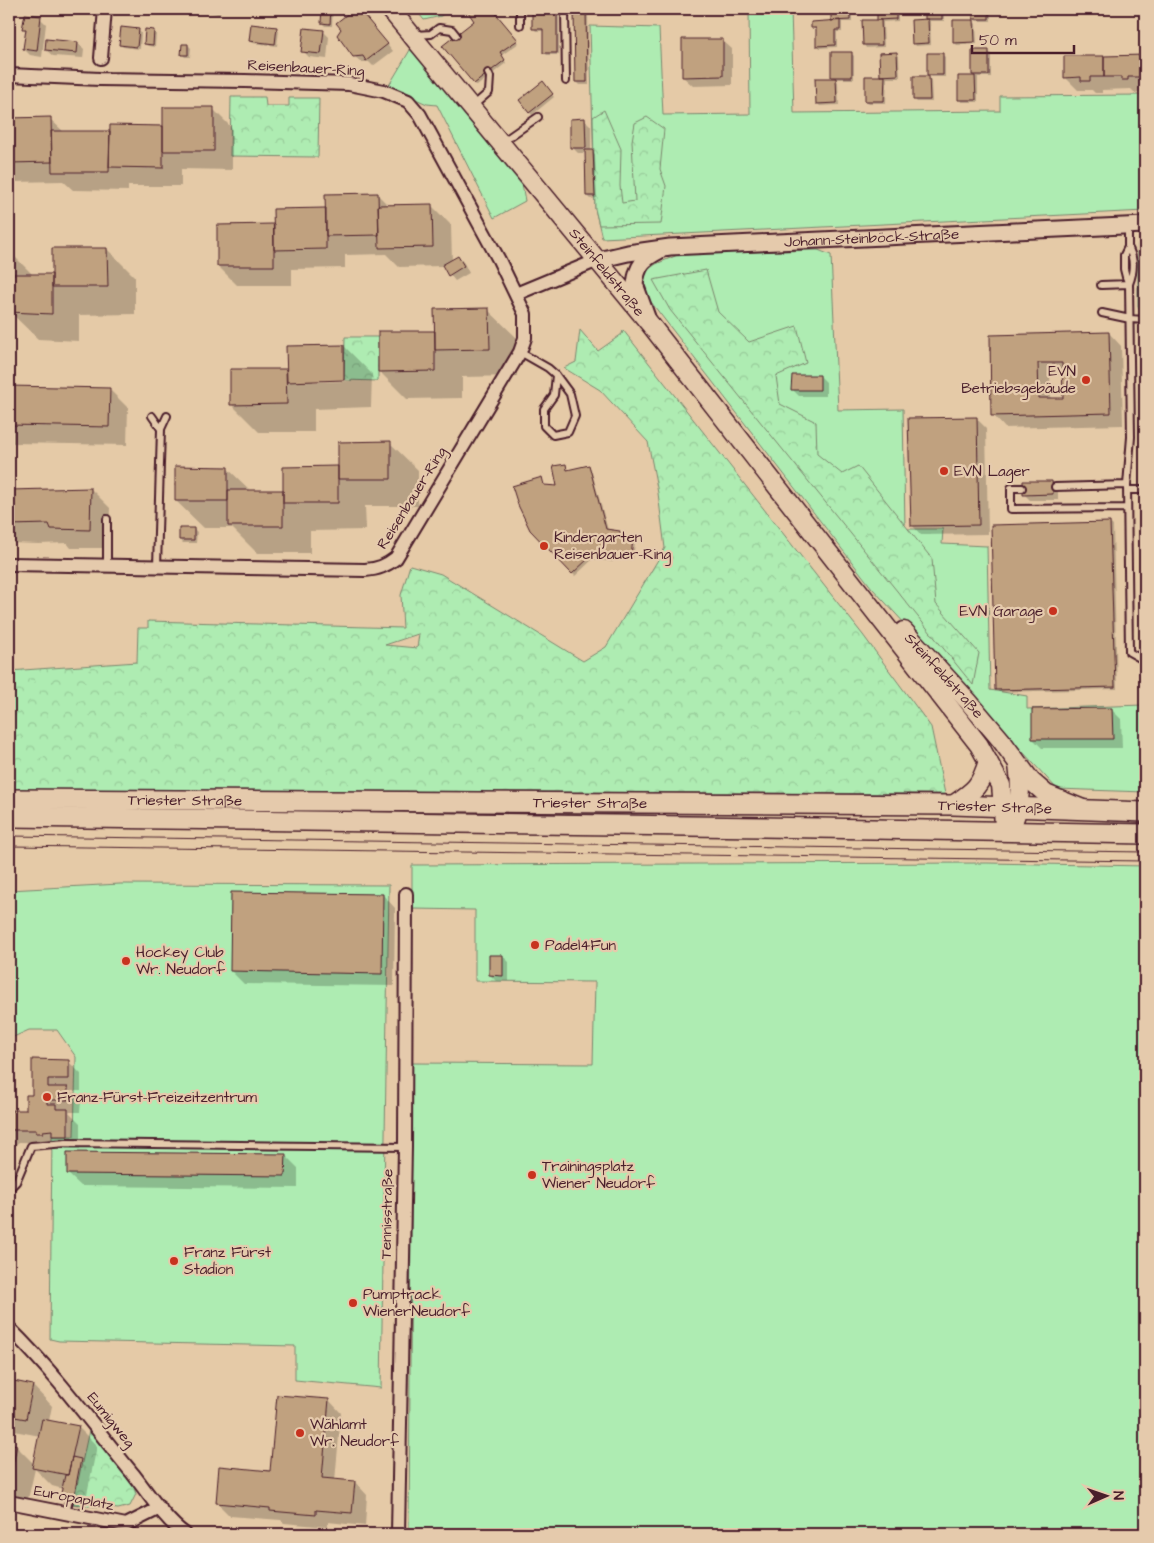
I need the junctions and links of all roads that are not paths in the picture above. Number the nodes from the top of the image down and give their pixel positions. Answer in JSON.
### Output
{"nodes":[{"id":1,"x":104,"y":9,"type":"edge"},
{"id":2,"x":390,"y":9,"type":"edge"},
{"id":3,"x":520,"y":9,"type":"edge"},
{"id":4,"x":565,"y":9,"type":"edge"},
{"id":5,"x":520,"y":25,"type":"dead end"},
{"id":6,"x":412,"y":35,"type":"junction"},
{"id":7,"x":456,"y":35,"type":"dead end"},
{"id":8,"x":101,"y":58,"type":"dead end"},
{"id":9,"x":488,"y":74,"type":"dead end"},
{"id":10,"x":9,"y":75,"type":"edge"},
{"id":11,"x":566,"y":81,"type":"dead end"},
{"id":12,"x":472,"y":106,"type":"junction"},
{"id":13,"x":538,"y":117,"type":"dead end"},
{"id":14,"x":501,"y":142,"type":"junction"},
{"id":15,"x":1145,"y":225,"type":"edge"},
{"id":16,"x":1128,"y":226,"type":"junction"},
{"id":17,"x":670,"y":247,"type":"junction"},
{"id":18,"x":598,"y":260,"type":"junction"},
{"id":19,"x":1129,"y":284,"type":"junction"},
{"id":20,"x":1101,"y":286,"type":"dead end"},
{"id":21,"x":516,"y":294,"type":"junction"},
{"id":22,"x":1102,"y":313,"type":"dead end"},
{"id":23,"x":1130,"y":319,"type":"junction"},
{"id":24,"x":1145,"y":320,"type":"edge"},
{"id":25,"x":650,"y":324,"type":"junction"},
{"id":26,"x":520,"y":352,"type":"junction"},
{"id":27,"x":556,"y":375,"type":"junction"},
{"id":28,"x":152,"y":416,"type":"dead end"},
{"id":29,"x":167,"y":416,"type":"dead end"},
{"id":30,"x":161,"y":429,"type":"junction"},
{"id":31,"x":1055,"y":487,"type":"dead end"},
{"id":32,"x":1022,"y":488,"type":"dead end"},
{"id":33,"x":1127,"y":488,"type":"junction"},
{"id":34,"x":1145,"y":490,"type":"edge"},
{"id":35,"x":1127,"y":508,"type":"junction"},
{"id":36,"x":107,"y":519,"type":"dead end"},
{"id":37,"x":819,"y":539,"type":"junction"},
{"id":38,"x":9,"y":564,"type":"edge"},
{"id":39,"x":107,"y":566,"type":"junction"},
{"id":40,"x":157,"y":567,"type":"junction"},
{"id":41,"x":1145,"y":661,"type":"edge"},
{"id":42,"x":988,"y":761,"type":"junction"},
{"id":43,"x":1018,"y":764,"type":"junction"},
{"id":44,"x":9,"y":799,"type":"edge"},
{"id":45,"x":953,"y":805,"type":"junction"},
{"id":46,"x":1011,"y":807,"type":"junction"},
{"id":47,"x":36,"y":808,"type":"junction"},
{"id":48,"x":1084,"y":809,"type":"junction"},
{"id":49,"x":1145,"y":812,"type":"edge"},
{"id":50,"x":9,"y":817,"type":"edge"},
{"id":51,"x":1006,"y":831,"type":"junction"},
{"id":52,"x":1145,"y":834,"type":"edge"},
{"id":53,"x":406,"y":894,"type":"dead end"},
{"id":54,"x":405,"y":1147,"type":"junction"},
{"id":55,"x":9,"y":1189,"type":"edge"},
{"id":56,"x":9,"y":1328,"type":"edge"},
{"id":57,"x":69,"y":1500,"type":"dead end"},
{"id":58,"x":9,"y":1502,"type":"edge"},
{"id":59,"x":160,"y":1508,"type":"junction"},
{"id":60,"x":66,"y":1513,"type":"junction"},
{"id":61,"x":186,"y":1534,"type":"edge"},
{"id":62,"x":398,"y":1534,"type":"edge"}],
"edges":[{"from":1,"to":8,"type":"street"},
{"from":2,"to":6,"type":"main road","name":"Steinfeldstraße"},
{"from":3,"to":5,"type":"lane"},
{"from":4,"to":11,"type":"lane"},
{"from":6,"to":7,"type":"lane"},
{"from":6,"to":12,"type":"main road","name":"Steinfeldstraße"},
{"from":9,"to":12,"type":"lane"},
{"from":10,"to":21,"type":"street","name":"Reisenbauer-Ring"},
{"from":12,"to":14,"type":"main road","name":"Steinfeldstraße"},
{"from":13,"to":14,"type":"lane"},
{"from":14,"to":18,"type":"main road","name":"Steinfeldstraße"},
{"from":15,"to":16,"type":"street","name":"Johann-Steinböck-Straße"},
{"from":16,"to":17,"type":"street","name":"Johann-Steinböck-Straße"},
{"from":16,"to":19,"type":"lane"},
{"from":17,"to":18,"type":"street","name":"Johann-Steinböck-Straße"},
{"from":17,"to":25,"type":"street"},
{"from":18,"to":21,"type":"street"},
{"from":18,"to":25,"type":"main road","name":"Steinfeldstraße"},
{"from":19,"to":20,"type":"lane"},
{"from":19,"to":23,"type":"lane"},
{"from":21,"to":26,"type":"street","name":"Reisenbauer-Ring"},
{"from":22,"to":23,"type":"lane"},
{"from":23,"to":24,"type":"lane"},
{"from":23,"to":33,"type":"lane"},
{"from":25,"to":37,"type":"main road","name":"Steinfeldstraße"},
{"from":26,"to":27,"type":"lane"},
{"from":26,"to":40,"type":"street","name":"Reisenbauer-Ring"},
{"from":27,"to":27,"type":"lane"},
{"from":28,"to":30,"type":"lane"},
{"from":29,"to":30,"type":"lane"},
{"from":30,"to":40,"type":"lane"},
{"from":31,"to":33,"type":"lane"},
{"from":32,"to":35,"type":"lane"},
{"from":33,"to":34,"type":"lane"},
{"from":33,"to":35,"type":"lane"},
{"from":35,"to":41,"type":"lane"},
{"from":36,"to":39,"type":"lane"},
{"from":37,"to":42,"type":"main road","name":"Steinfeldstraße"},
{"from":37,"to":43,"type":"main road","name":"Steinfeldstraße"},
{"from":38,"to":39,"type":"street","name":"Reisenbauer-Ring"},
{"from":39,"to":40,"type":"street","name":"Reisenbauer-Ring"},
{"from":42,"to":45,"type":"main road"},
{"from":42,"to":46,"type":"main road","name":"Steinfeldstraße"},
{"from":43,"to":46,"type":"main road","name":"Steinfeldstraße"},
{"from":43,"to":48,"type":"main road"},
{"from":44,"to":47,"type":"main road"},
{"from":45,"to":46,"type":"main road","name":"Triester Straße"},
{"from":45,"to":47,"type":"main road","name":"Triester Straße"},
{"from":46,"to":48,"type":"main road","name":"Triester Straße"},
{"from":46,"to":51,"type":"main road","name":"Steinfeldstraße"},
{"from":47,"to":50,"type":"main road"},
{"from":47,"to":51,"type":"main road","name":"Triester Straße"},
{"from":48,"to":49,"type":"main road","name":"Triester Straße"},
{"from":51,"to":52,"type":"main road","name":"Triester Straße"},
{"from":53,"to":54,"type":"street","name":"Tennisstraße"},
{"from":54,"to":55,"type":"lane"},
{"from":54,"to":62,"type":"street","name":"Tennisstraße"},
{"from":56,"to":59,"type":"street","name":"Eumigweg"},
{"from":57,"to":60,"type":"lane"},
{"from":58,"to":60,"type":"street","name":"Europaplatz"},
{"from":59,"to":60,"type":"street","name":"Europaplatz"},
{"from":59,"to":61,"type":"street","name":"Eumigweg"}]}
